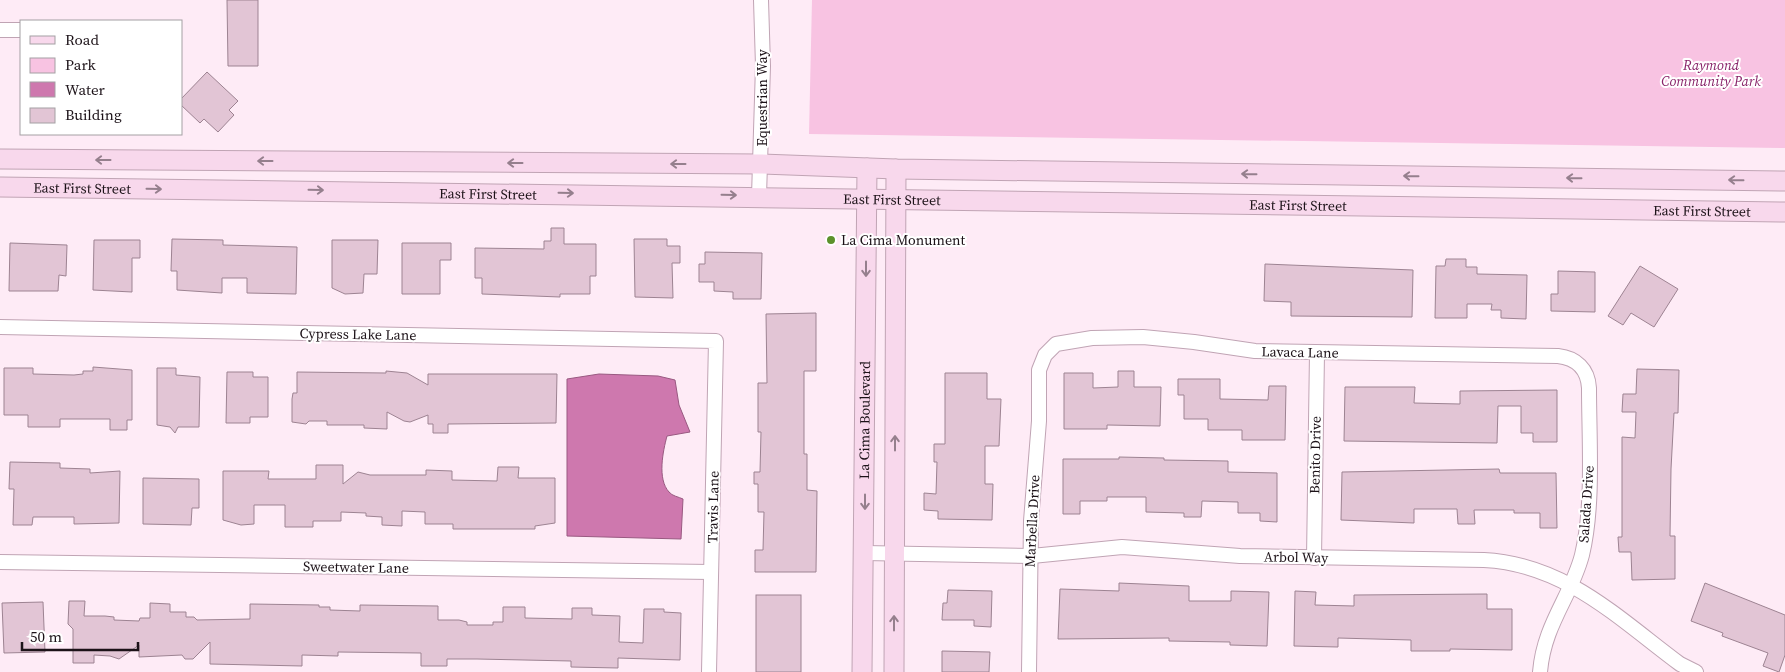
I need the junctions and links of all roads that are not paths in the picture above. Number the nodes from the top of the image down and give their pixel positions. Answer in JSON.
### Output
{"nodes":[{"id":1,"x":761,"y":0,"type":"edge"},
{"id":2,"x":0,"y":30,"type":"edge"},
{"id":3,"x":20,"y":30,"type":"edge"},
{"id":4,"x":0,"y":159,"type":"edge"},
{"id":5,"x":761,"y":164,"type":"junction"},
{"id":6,"x":867,"y":168,"type":"junction"},
{"id":7,"x":896,"y":169,"type":"junction"},
{"id":8,"x":1765,"y":181,"type":"junction"},
{"id":9,"x":1785,"y":181,"type":"edge"},
{"id":10,"x":0,"y":187,"type":"edge"},
{"id":11,"x":759,"y":196,"type":"junction"},
{"id":12,"x":866,"y":199,"type":"junction"},
{"id":13,"x":897,"y":200,"type":"junction"},
{"id":14,"x":1764,"y":211,"type":"junction"},
{"id":15,"x":1785,"y":212,"type":"edge"},
{"id":16,"x":0,"y":327,"type":"edge"},
{"id":17,"x":716,"y":341,"type":"joint"},
{"id":18,"x":1317,"y":353,"type":"junction"},
{"id":19,"x":1577,"y":362,"type":"joint"},
{"id":20,"x":1039,"y":370,"type":"joint"},
{"id":21,"x":864,"y":553,"type":"junction"},
{"id":22,"x":894,"y":553,"type":"junction"},
{"id":23,"x":1030,"y":556,"type":"junction"},
{"id":24,"x":1314,"y":558,"type":"junction"},
{"id":25,"x":0,"y":562,"type":"edge"},
{"id":26,"x":711,"y":572,"type":"junction"},
{"id":27,"x":1571,"y":584,"type":"junction"},
{"id":28,"x":709,"y":672,"type":"edge"},
{"id":29,"x":862,"y":672,"type":"edge"},
{"id":30,"x":894,"y":672,"type":"edge"},
{"id":31,"x":1029,"y":672,"type":"edge"},
{"id":32,"x":1540,"y":672,"type":"edge"},
{"id":33,"x":1696,"y":672,"type":"edge"}],
"edges":[{"from":1,"to":5,"type":"street","name":"Equestrian Way"},
{"from":2,"to":3,"type":"street"},
{"from":5,"to":4,"type":"main road","name":"East First Street","one_way":true},
{"from":5,"to":6,"type":"main road","name":"East First Street"},
{"from":5,"to":11,"type":"street","name":"Equestrian Way"},
{"from":6,"to":7,"type":"main road","name":"East First Street"},
{"from":6,"to":12,"type":"main road","name":"La Cima Boulevard"},
{"from":8,"to":7,"type":"main road","name":"East First Street","one_way":true},
{"from":7,"to":13,"type":"main road"},
{"from":8,"to":9,"type":"main road","name":"East First Street"},
{"from":8,"to":14,"type":"main road"},
{"from":10,"to":11,"type":"main road","name":"East First Street","one_way":true},
{"from":11,"to":12,"type":"main road","name":"East First Street"},
{"from":12,"to":13,"type":"main road","name":"East First Street"},
{"from":12,"to":21,"type":"main road","name":"La Cima Boulevard","one_way":true},
{"from":13,"to":14,"type":"main road","name":"East First Street"},
{"from":22,"to":13,"type":"main road","one_way":true},
{"from":14,"to":15,"type":"main road","name":"East First Street"},
{"from":16,"to":17,"type":"street","name":"Cypress Lake Lane"},
{"from":17,"to":26,"type":"street","name":"Travis Lane"},
{"from":18,"to":19,"type":"street","name":"Lavaca Lane"},
{"from":18,"to":20,"type":"street","name":"Lavaca Lane"},
{"from":18,"to":24,"type":"street","name":"Benito Drive"},
{"from":19,"to":27,"type":"street","name":"Salada Drive"},
{"from":20,"to":23,"type":"street","name":"Marbella Drive"},
{"from":21,"to":22,"type":"street","name":"Arbol Way"},
{"from":21,"to":29,"type":"main road","name":"La Cima Boulevard"},
{"from":22,"to":23,"type":"street","name":"Arbol Way"},
{"from":30,"to":22,"type":"main road","one_way":true},
{"from":23,"to":24,"type":"street","name":"Arbol Way"},
{"from":23,"to":31,"type":"street","name":"Marbella Drive"},
{"from":24,"to":27,"type":"street","name":"Arbol Way"},
{"from":25,"to":26,"type":"street","name":"Sweetwater Lane"},
{"from":26,"to":28,"type":"street","name":"Travis Lane"},
{"from":27,"to":32,"type":"street","name":"Salada Drive"},
{"from":27,"to":33,"type":"street","name":"Arbol Way"}]}
